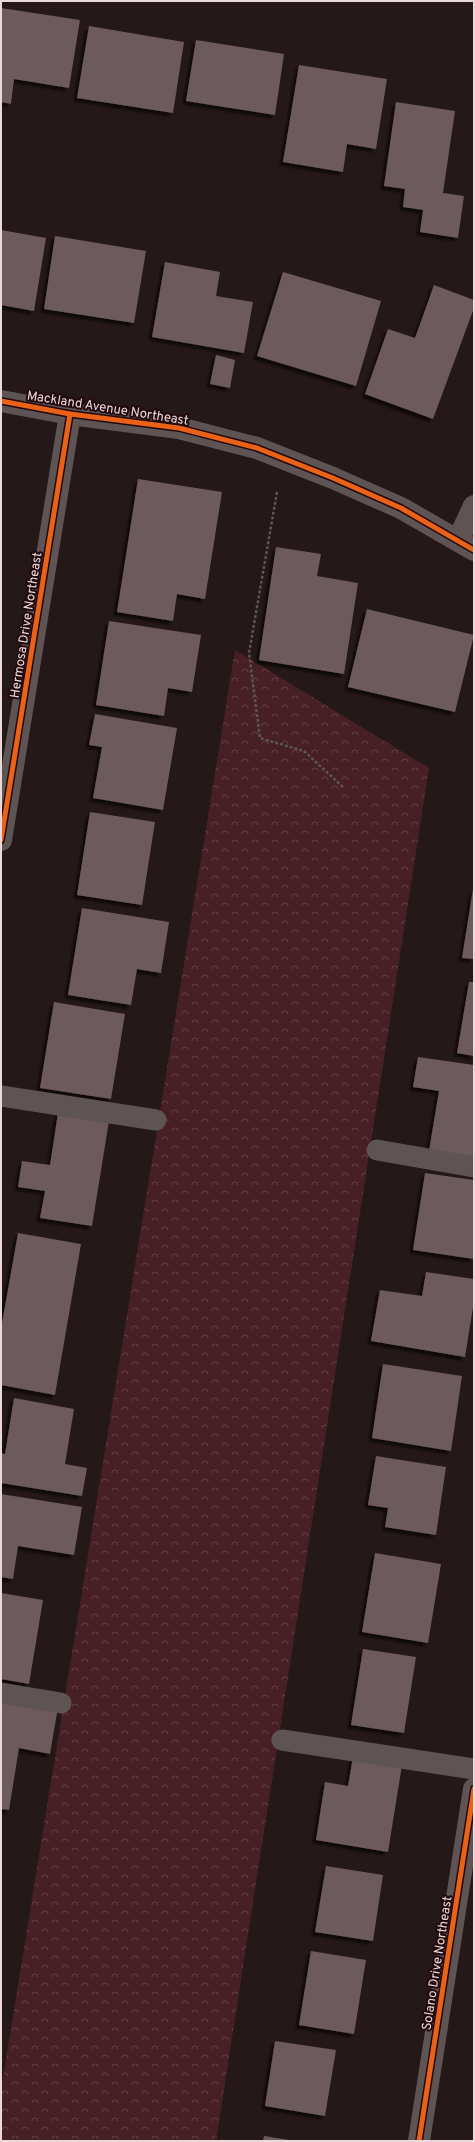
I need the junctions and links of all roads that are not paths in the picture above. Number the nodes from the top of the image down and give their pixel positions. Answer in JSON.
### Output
{"nodes":[{"id":1,"x":1,"y":401,"type":"edge"},
{"id":2,"x":70,"y":414,"type":"junction"},
{"id":3,"x":474,"y":506,"type":"edge"},
{"id":4,"x":466,"y":545,"type":"edge"},
{"id":5,"x":1,"y":840,"type":"edge"},
{"id":6,"x":1,"y":1096,"type":"edge"},
{"id":7,"x":156,"y":1120,"type":"dead end"},
{"id":8,"x":377,"y":1150,"type":"dead end"},
{"id":9,"x":474,"y":1167,"type":"edge"},
{"id":10,"x":1,"y":1692,"type":"edge"},
{"id":11,"x":61,"y":1703,"type":"dead end"},
{"id":12,"x":282,"y":1740,"type":"dead end"},
{"id":13,"x":474,"y":1770,"type":"edge"},
{"id":14,"x":474,"y":1789,"type":"edge"},
{"id":15,"x":419,"y":2141,"type":"edge"}],
"edges":[{"from":1,"to":2,"type":"street","name":"Mackland Avenue Northeast"},
{"from":2,"to":4,"type":"street","name":"Mackland Avenue Northeast"},
{"from":2,"to":5,"type":"street","name":"Hermosa Drive Northeast"},
{"from":3,"to":4,"type":"street"},
{"from":6,"to":7,"type":"lane"},
{"from":8,"to":9,"type":"lane"},
{"from":10,"to":11,"type":"lane"},
{"from":12,"to":13,"type":"lane"},
{"from":14,"to":15,"type":"street","name":"Solano Drive Northeast"}]}
